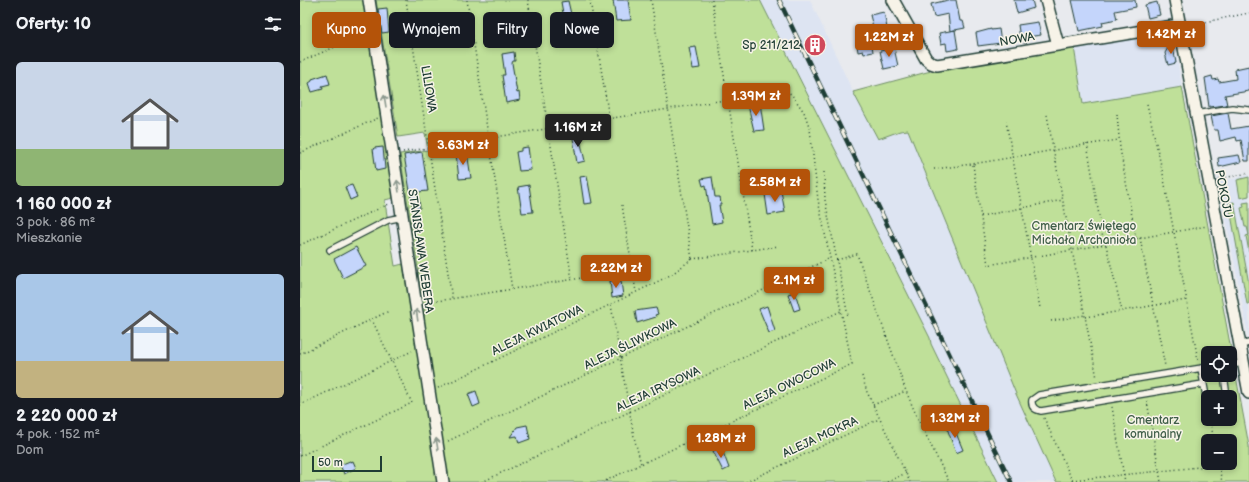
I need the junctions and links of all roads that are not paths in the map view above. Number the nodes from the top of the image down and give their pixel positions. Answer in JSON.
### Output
{"nodes":[{"id":1,"x":369,"y":0,"type":"edge"},
{"id":2,"x":894,"y":0,"type":"edge"},
{"id":3,"x":1046,"y":0,"type":"edge"},
{"id":4,"x":1175,"y":0,"type":"edge"},
{"id":5,"x":1184,"y":25,"type":"junction"},
{"id":6,"x":1058,"y":45,"type":"junction"},
{"id":7,"x":1249,"y":110,"type":"edge"},
{"id":8,"x":1196,"y":114,"type":"junction"},
{"id":9,"x":403,"y":217,"type":"junction"},
{"id":10,"x":330,"y":250,"type":"dead end"},
{"id":11,"x":1244,"y":344,"type":"edge"},
{"id":12,"x":1237,"y":363,"type":"edge"},
{"id":13,"x":1243,"y":363,"type":"junction"},
{"id":14,"x":1201,"y":368,"type":"edge"},
{"id":15,"x":1203,"y":384,"type":"joint"},
{"id":16,"x":1204,"y":390,"type":"edge"},
{"id":17,"x":1249,"y":393,"type":"edge"},
{"id":18,"x":443,"y":482,"type":"edge"}],
"edges":[{"from":9,"to":1,"type":"street","name":"STANISŁAWA WEBERA","one_way":true},
{"from":2,"to":6,"type":"street","name":"NOWA"},
{"from":3,"to":6,"type":"street"},
{"from":4,"to":5,"type":"street","name":"POKOJU"},
{"from":5,"to":6,"type":"street","name":"NOWA"},
{"from":5,"to":8,"type":"street","name":"POKOJU"},
{"from":7,"to":8,"type":"lane"},
{"from":8,"to":11,"type":"street","name":"POKOJU"},
{"from":9,"to":10,"type":"lane"},
{"from":18,"to":9,"type":"street","name":"STANISŁAWA WEBERA","one_way":true},
{"from":11,"to":13,"type":"street","name":"POKOJU"},
{"from":12,"to":13,"type":"lane"},
{"from":13,"to":17,"type":"street","name":"POKOJU"},
{"from":14,"to":15,"type":"lane"},
{"from":15,"to":16,"type":"lane"}]}
